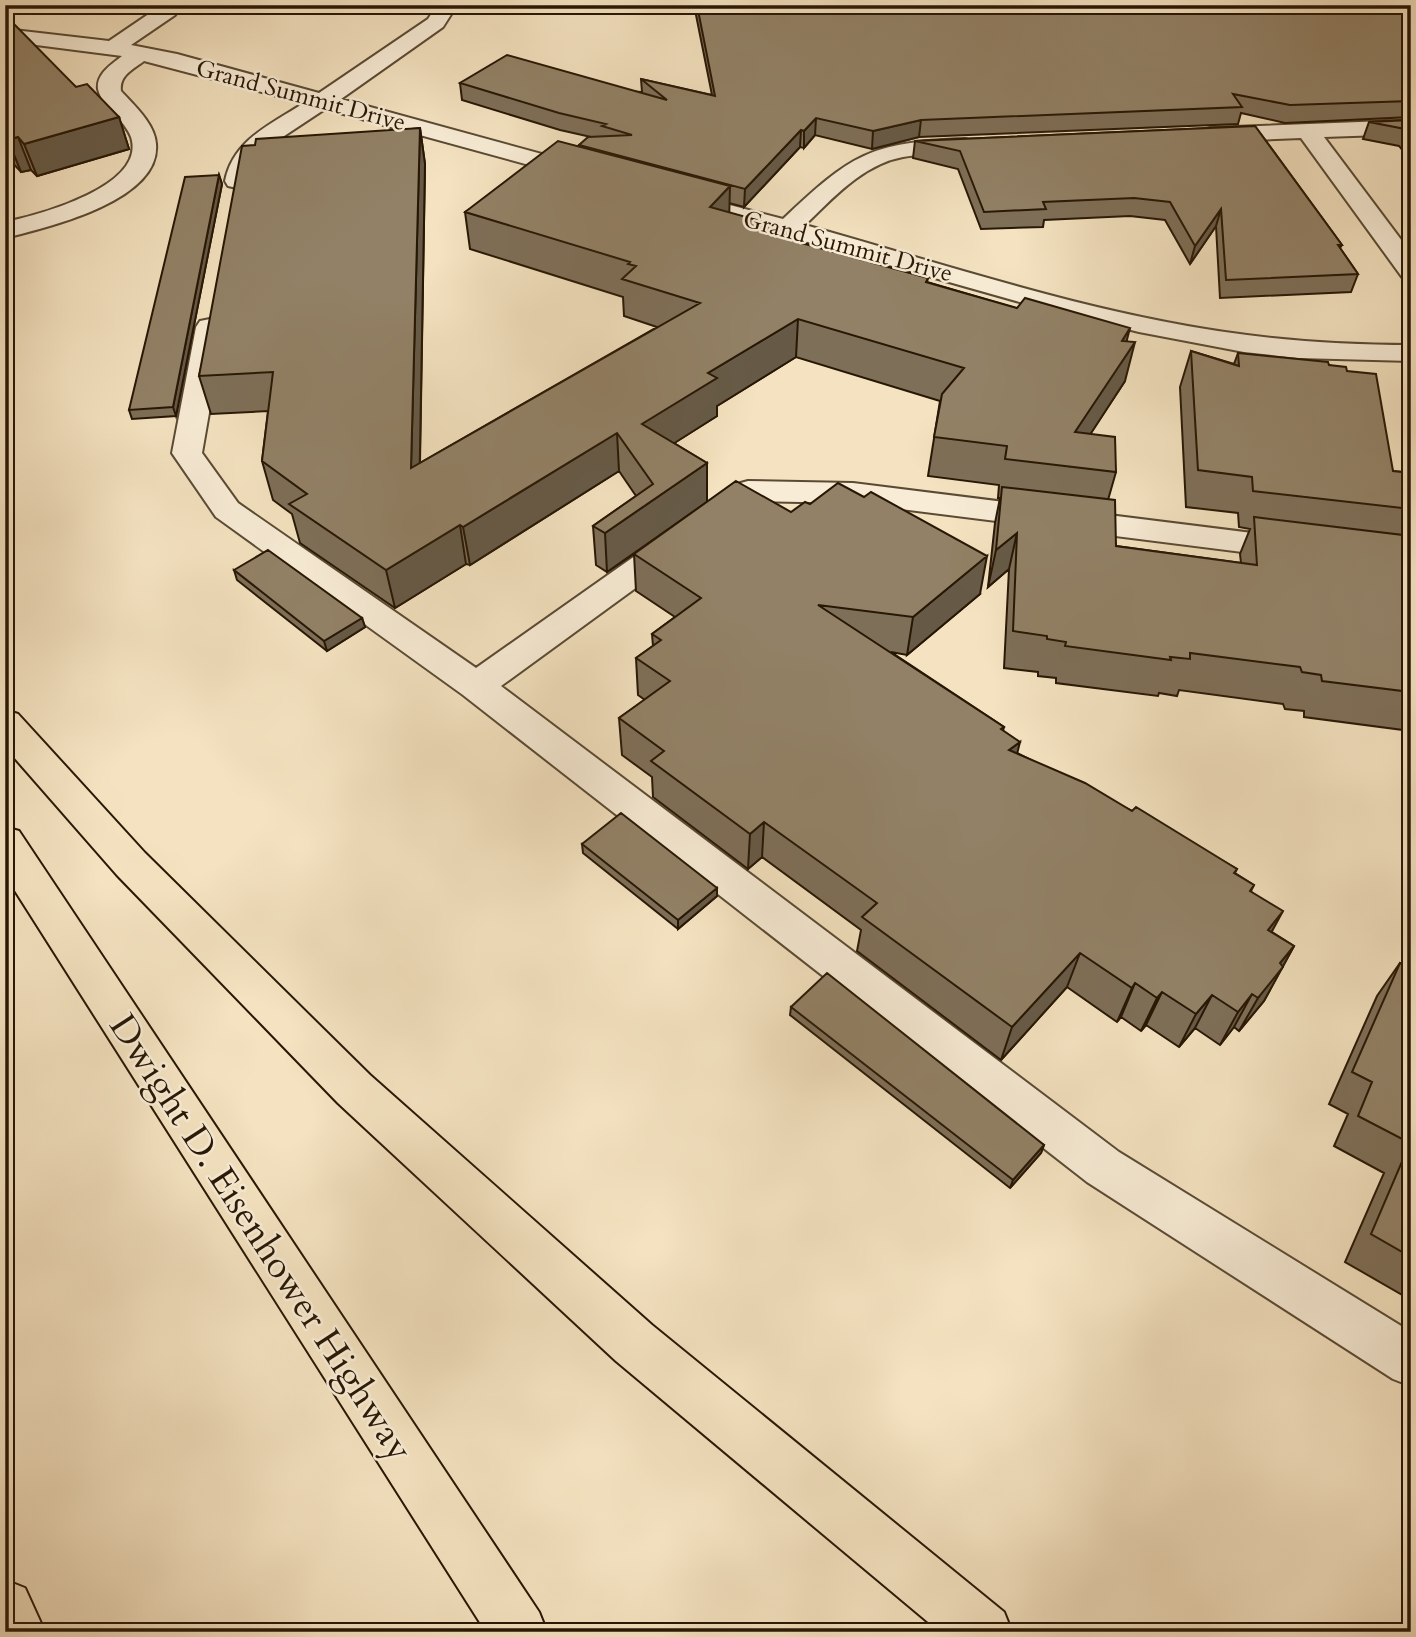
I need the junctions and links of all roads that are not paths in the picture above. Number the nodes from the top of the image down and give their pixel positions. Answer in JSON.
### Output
{"nodes":[{"id":1,"x":173,"y":5,"type":"edge"},
{"id":2,"x":447,"y":5,"type":"edge"},
{"id":3,"x":5,"y":35,"type":"edge"},
{"id":4,"x":113,"y":48,"type":"junction"},
{"id":5,"x":141,"y":53,"type":"junction"},
{"id":6,"x":320,"y":100,"type":"junction"},
{"id":7,"x":1411,"y":127,"type":"edge"},
{"id":8,"x":1307,"y":131,"type":"junction"},
{"id":9,"x":1183,"y":136,"type":"edge"},
{"id":10,"x":989,"y":145,"type":"edge"},
{"id":11,"x":607,"y":179,"type":"edge"},
{"id":12,"x":684,"y":200,"type":"edge"},
{"id":13,"x":232,"y":207,"type":"edge"},
{"id":14,"x":787,"y":229,"type":"junction"},
{"id":15,"x":5,"y":230,"type":"edge"},
{"id":16,"x":1411,"y":271,"type":"edge"},
{"id":17,"x":214,"y":303,"type":"edge"},
{"id":18,"x":1411,"y":353,"type":"edge"},
{"id":19,"x":1330,"y":552,"type":"edge"},
{"id":20,"x":476,"y":686,"type":"junction"},
{"id":21,"x":5,"y":723,"type":"edge"},
{"id":22,"x":5,"y":842,"type":"edge"},
{"id":23,"x":1411,"y":1361,"type":"edge"},
{"id":24,"x":5,"y":1608,"type":"edge"},
{"id":25,"x":16,"y":1632,"type":"edge"},
{"id":26,"x":519,"y":1632,"type":"edge"},
{"id":27,"x":984,"y":1632,"type":"edge"}],
"edges":[{"from":1,"to":4,"type":"street"},
{"from":2,"to":6,"type":"street"},
{"from":3,"to":4,"type":"street","name":"Grand Summit Drive"},
{"from":4,"to":5,"type":"street","name":"Grand Summit Drive"},
{"from":5,"to":6,"type":"street","name":"Grand Summit Drive"},
{"from":5,"to":15,"type":"street"},
{"from":6,"to":11,"type":"street","name":"Grand Summit Drive"},
{"from":6,"to":13,"type":"street"},
{"from":7,"to":8,"type":"street"},
{"from":8,"to":9,"type":"street"},
{"from":8,"to":16,"type":"street"},
{"from":10,"to":14,"type":"street"},
{"from":12,"to":14,"type":"street","name":"Grand Summit Drive"},
{"from":14,"to":18,"type":"street","name":"Grand Summit Drive"},
{"from":17,"to":20,"type":"street"},
{"from":19,"to":20,"type":"street"},
{"from":20,"to":23,"type":"street"},
{"from":21,"to":27,"type":"highway"},
{"from":22,"to":26,"type":"highway","name":"Dwight D. Eisenhower Highway"},
{"from":24,"to":25,"type":"highway"}]}
